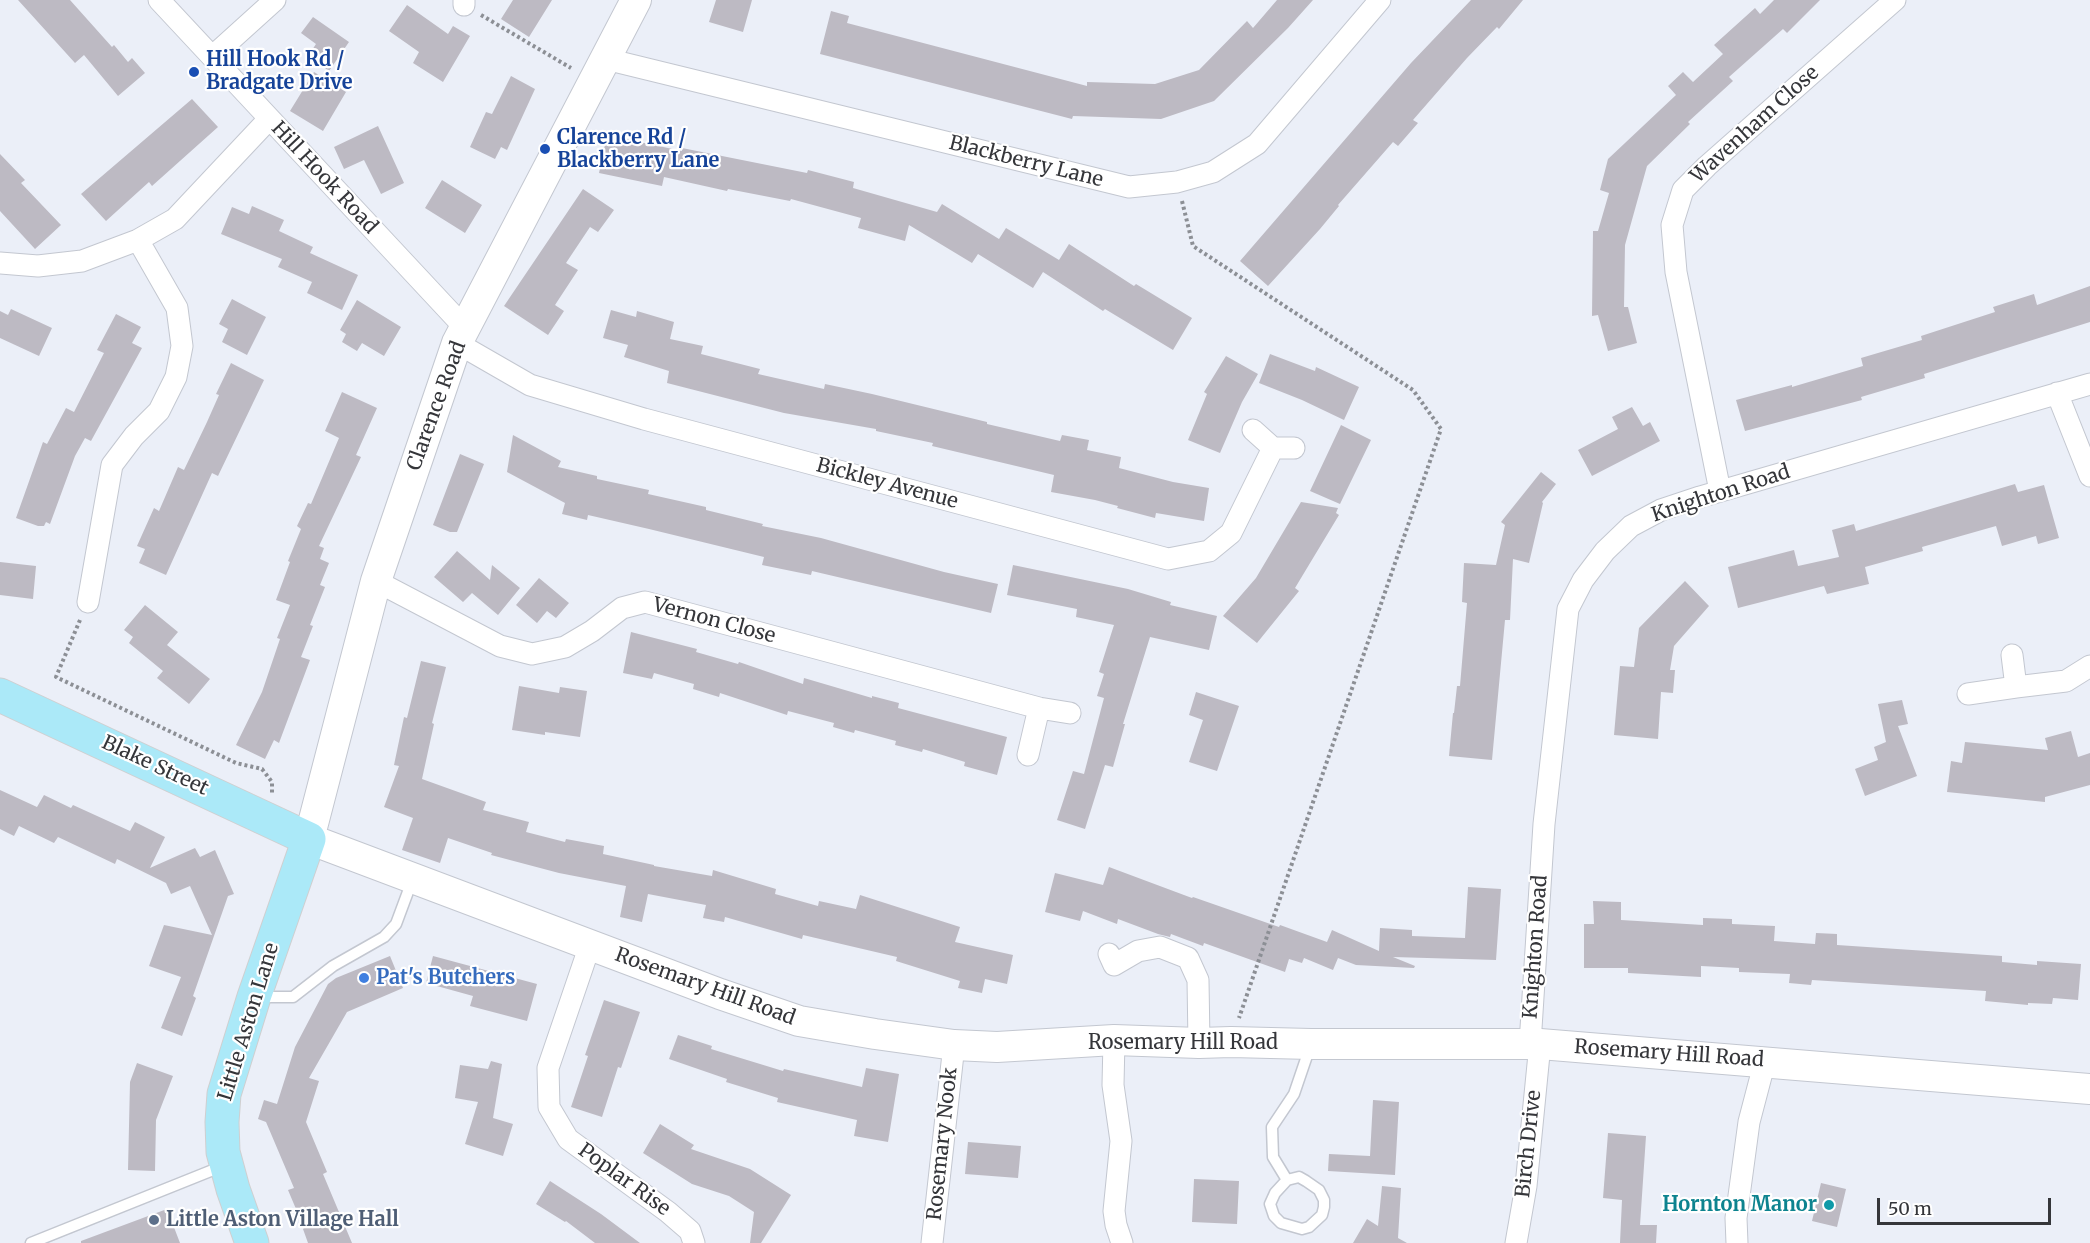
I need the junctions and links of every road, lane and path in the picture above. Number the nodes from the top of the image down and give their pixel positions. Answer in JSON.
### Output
{"nodes":[{"id":1,"x":159,"y":0,"type":"edge"},
{"id":2,"x":275,"y":0,"type":"edge"},
{"id":3,"x":636,"y":0,"type":"edge"},
{"id":4,"x":1380,"y":0,"type":"edge"},
{"id":5,"x":1896,"y":0,"type":"edge"},
{"id":6,"x":464,"y":2,"type":"edge"},
{"id":7,"x":213,"y":56,"type":"junction"},
{"id":8,"x":600,"y":70,"type":"junction"},
{"id":9,"x":269,"y":119,"type":"junction"},
{"id":10,"x":1177,"y":182,"type":"junction"},
{"id":11,"x":138,"y":240,"type":"junction"},
{"id":12,"x":0,"y":263,"type":"edge"},
{"id":13,"x":461,"y":336,"type":"junction"},
{"id":14,"x":2090,"y":384,"type":"edge"},
{"id":15,"x":2057,"y":393,"type":"junction"},
{"id":16,"x":1253,"y":430,"type":"dead end"},
{"id":17,"x":1273,"y":448,"type":"junction"},
{"id":18,"x":1294,"y":448,"type":"dead end"},
{"id":19,"x":2090,"y":476,"type":"edge"},
{"id":20,"x":1720,"y":491,"type":"junction"},
{"id":21,"x":376,"y":581,"type":"junction"},
{"id":22,"x":87,"y":602,"type":"joint"},
{"id":23,"x":2012,"y":656,"type":"dead end"},
{"id":24,"x":2090,"y":666,"type":"edge"},
{"id":25,"x":2016,"y":687,"type":"junction"},
{"id":26,"x":1968,"y":694,"type":"dead end"},
{"id":27,"x":0,"y":695,"type":"edge"},
{"id":28,"x":1039,"y":708,"type":"junction"},
{"id":29,"x":1070,"y":713,"type":"dead end"},
{"id":30,"x":1028,"y":755,"type":"dead end"},
{"id":31,"x":274,"y":822,"type":"junction"},
{"id":32,"x":309,"y":839,"type":"junction"},
{"id":33,"x":413,"y":878,"type":"junction"},
{"id":34,"x":590,"y":945,"type":"junction"},
{"id":35,"x":1109,"y":954,"type":"dead end"},
{"id":36,"x":254,"y":997,"type":"junction"},
{"id":37,"x":1114,"y":1040,"type":"junction"},
{"id":38,"x":1232,"y":1042,"type":"junction"},
{"id":39,"x":1199,"y":1043,"type":"junction"},
{"id":40,"x":1311,"y":1044,"type":"junction"},
{"id":41,"x":1535,"y":1044,"type":"junction"},
{"id":42,"x":954,"y":1045,"type":"junction"},
{"id":43,"x":1765,"y":1061,"type":"junction"},
{"id":44,"x":2090,"y":1089,"type":"edge"},
{"id":45,"x":226,"y":1165,"type":"junction"},
{"id":46,"x":1287,"y":1180,"type":"junction"},
{"id":47,"x":31,"y":1243,"type":"edge"},
{"id":48,"x":252,"y":1243,"type":"edge"},
{"id":49,"x":694,"y":1243,"type":"edge"},
{"id":50,"x":932,"y":1243,"type":"edge"},
{"id":51,"x":1122,"y":1243,"type":"edge"},
{"id":52,"x":1516,"y":1243,"type":"edge"},
{"id":53,"x":1737,"y":1243,"type":"edge"}],
"edges":[{"from":1,"to":7,"type":"street","name":"Hill Hook Road"},
{"from":2,"to":7,"type":"street"},
{"from":3,"to":8,"type":"main road","name":"Clarence Road"},
{"from":4,"to":10,"type":"street","name":"Blackberry Lane"},
{"from":5,"to":20,"type":"street","name":"Wavenham Close"},
{"from":6,"to":8,"type":"path"},
{"from":7,"to":9,"type":"street","name":"Hill Hook Road"},
{"from":8,"to":10,"type":"street","name":"Blackberry Lane"},
{"from":8,"to":13,"type":"main road","name":"Clarence Road"},
{"from":9,"to":11,"type":"street"},
{"from":9,"to":13,"type":"street","name":"Hill Hook Road"},
{"from":10,"to":38,"type":"path"},
{"from":11,"to":12,"type":"street"},
{"from":11,"to":22,"type":"street"},
{"from":13,"to":17,"type":"street","name":"Bickley Avenue"},
{"from":13,"to":21,"type":"main road","name":"Clarence Road"},
{"from":14,"to":15,"type":"street","name":"Knighton Road"},
{"from":15,"to":19,"type":"street"},
{"from":15,"to":20,"type":"street","name":"Knighton Road"},
{"from":16,"to":17,"type":"street"},
{"from":17,"to":18,"type":"street"},
{"from":20,"to":41,"type":"street","name":"Knighton Road"},
{"from":21,"to":28,"type":"street","name":"Vernon Close"},
{"from":21,"to":32,"type":"main road","name":"Clarence Road"},
{"from":22,"to":31,"type":"path"},
{"from":23,"to":25,"type":"street"},
{"from":24,"to":25,"type":"street"},
{"from":25,"to":26,"type":"street"},
{"from":27,"to":31,"type":"main road","name":"Blake Street"},
{"from":28,"to":29,"type":"street","name":"Vernon Close"},
{"from":28,"to":30,"type":"street"},
{"from":31,"to":32,"type":"main road","name":"Blake Street"},
{"from":32,"to":33,"type":"main road","name":"Rosemary Hill Road"},
{"from":32,"to":36,"type":"main road","name":"Little Aston Lane"},
{"from":33,"to":34,"type":"main road","name":"Rosemary Hill Road"},
{"from":33,"to":36,"type":"lane"},
{"from":34,"to":42,"type":"main road","name":"Rosemary Hill Road"},
{"from":34,"to":49,"type":"street","name":"Poplar Rise"},
{"from":35,"to":39,"type":"street"},
{"from":36,"to":45,"type":"main road","name":"Little Aston Lane"},
{"from":37,"to":39,"type":"main road","name":"Rosemary Hill Road"},
{"from":37,"to":42,"type":"main road","name":"Rosemary Hill Road"},
{"from":37,"to":51,"type":"street"},
{"from":38,"to":39,"type":"main road","name":"Rosemary Hill Road"},
{"from":38,"to":40,"type":"main road","name":"Rosemary Hill Road"},
{"from":40,"to":41,"type":"main road","name":"Rosemary Hill Road"},
{"from":40,"to":46,"type":"lane"},
{"from":41,"to":43,"type":"main road","name":"Rosemary Hill Road"},
{"from":41,"to":52,"type":"street","name":"Birch Drive"},
{"from":42,"to":50,"type":"street","name":"Rosemary Nook"},
{"from":43,"to":44,"type":"main road","name":"Rosemary Hill Road"},
{"from":43,"to":53,"type":"street"},
{"from":45,"to":47,"type":"lane"},
{"from":45,"to":48,"type":"main road","name":"Little Aston Lane"},
{"from":46,"to":46,"type":"lane"}]}
